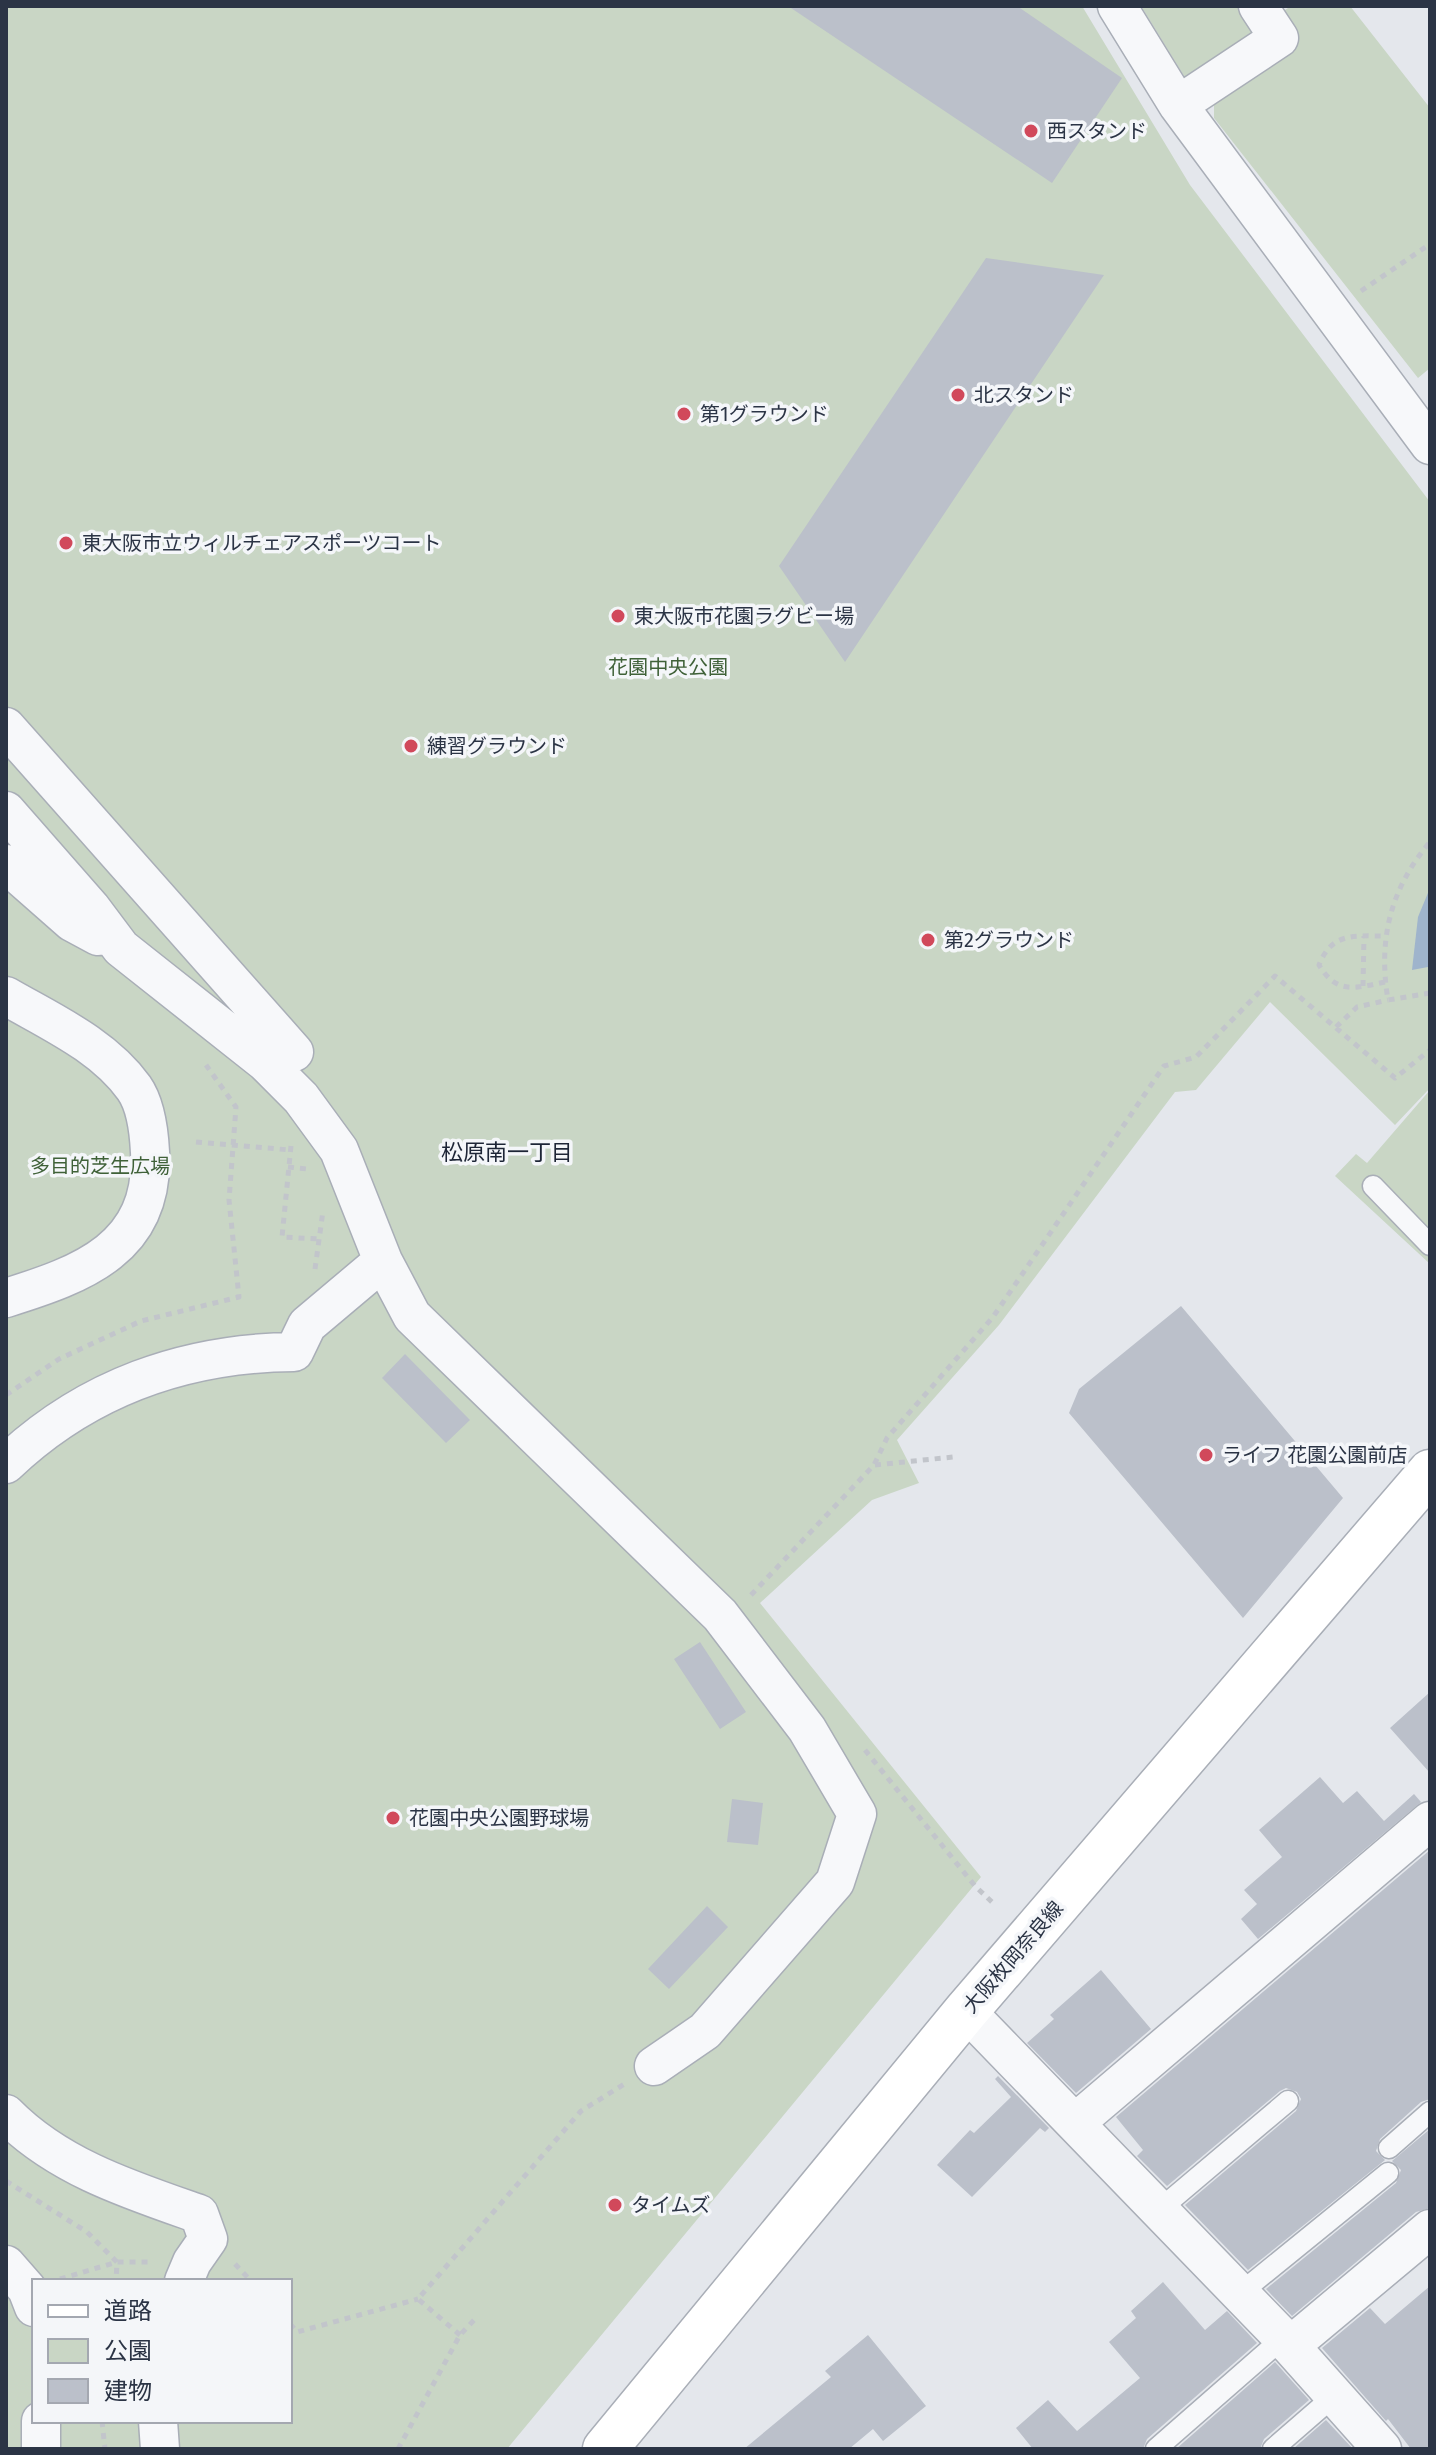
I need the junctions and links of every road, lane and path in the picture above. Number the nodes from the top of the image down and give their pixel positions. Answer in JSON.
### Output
{"nodes":[{"id":1,"x":1117,"y":6,"type":"edge"},
{"id":2,"x":1258,"y":6,"type":"edge"},
{"id":3,"x":1178,"y":105,"type":"junction"},
{"id":4,"x":1430,"y":244,"type":"edge"},
{"id":5,"x":1331,"y":312,"type":"junction"},
{"id":6,"x":1430,"y":445,"type":"edge"},
{"id":7,"x":6,"y":727,"type":"edge"},
{"id":8,"x":6,"y":811,"type":"edge"},
{"id":9,"x":1430,"y":842,"type":"edge"},
{"id":10,"x":6,"y":864,"type":"edge"},
{"id":11,"x":1364,"y":936,"type":"junction"},
{"id":12,"x":1386,"y":936,"type":"junction"},
{"id":13,"x":121,"y":948,"type":"junction"},
{"id":14,"x":1385,"y":982,"type":"junction"},
{"id":15,"x":1363,"y":986,"type":"junction"},
{"id":16,"x":1430,"y":993,"type":"edge"},
{"id":17,"x":6,"y":996,"type":"edge"},
{"id":18,"x":1388,"y":1000,"type":"junction"},
{"id":19,"x":1336,"y":1027,"type":"junction"},
{"id":20,"x":1430,"y":1050,"type":"edge"},
{"id":21,"x":294,"y":1052,"type":"dead end"},
{"id":22,"x":301,"y":1098,"type":"junction"},
{"id":23,"x":196,"y":1142,"type":"dead end"},
{"id":24,"x":290,"y":1150,"type":"junction"},
{"id":25,"x":339,"y":1150,"type":"junction"},
{"id":26,"x":1373,"y":1186,"type":"dead end"},
{"id":27,"x":319,"y":1239,"type":"junction"},
{"id":28,"x":1430,"y":1245,"type":"edge"},
{"id":29,"x":383,"y":1261,"type":"junction"},
{"id":30,"x":6,"y":1298,"type":"edge"},
{"id":31,"x":307,"y":1325,"type":"junction"},
{"id":32,"x":953,"y":1457,"type":"dead end"},
{"id":33,"x":6,"y":1464,"type":"edge"},
{"id":34,"x":874,"y":1465,"type":"junction"},
{"id":35,"x":1430,"y":1472,"type":"edge"},
{"id":36,"x":745,"y":1602,"type":"dead end"},
{"id":37,"x":1430,"y":1821,"type":"edge"},
{"id":38,"x":966,"y":2011,"type":"junction"},
{"id":39,"x":654,"y":2066,"type":"joint"},
{"id":40,"x":1288,"y":2101,"type":"dead end"},
{"id":41,"x":1430,"y":2112,"type":"edge"},
{"id":42,"x":6,"y":2114,"type":"edge"},
{"id":43,"x":1075,"y":2123,"type":"junction"},
{"id":44,"x":1389,"y":2148,"type":"dead end"},
{"id":45,"x":1388,"y":2173,"type":"dead end"},
{"id":46,"x":6,"y":2181,"type":"edge"},
{"id":47,"x":1159,"y":2210,"type":"junction"},
{"id":48,"x":1430,"y":2229,"type":"edge"},
{"id":49,"x":117,"y":2262,"type":"junction"},
{"id":50,"x":6,"y":2265,"type":"edge"},
{"id":51,"x":188,"y":2271,"type":"edge"},
{"id":52,"x":59,"y":2279,"type":"edge"},
{"id":53,"x":116,"y":2279,"type":"edge"},
{"id":54,"x":1239,"y":2294,"type":"junction"},
{"id":55,"x":418,"y":2299,"type":"junction"},
{"id":56,"x":32,"y":2302,"type":"edge"},
{"id":57,"x":476,"y":2318,"type":"dead end"},
{"id":58,"x":292,"y":2326,"type":"edge"},
{"id":59,"x":460,"y":2335,"type":"junction"},
{"id":60,"x":1287,"y":2342,"type":"junction"},
{"id":61,"x":1334,"y":2396,"type":"junction"},
{"id":62,"x":41,"y":2423,"type":"edge"},
{"id":63,"x":102,"y":2423,"type":"edge"},
{"id":64,"x":158,"y":2423,"type":"edge"},
{"id":65,"x":41,"y":2449,"type":"edge"},
{"id":66,"x":105,"y":2449,"type":"edge"},
{"id":67,"x":160,"y":2449,"type":"edge"},
{"id":68,"x":398,"y":2449,"type":"edge"},
{"id":69,"x":605,"y":2449,"type":"edge"},
{"id":70,"x":1156,"y":2449,"type":"edge"},
{"id":71,"x":1273,"y":2449,"type":"edge"},
{"id":72,"x":1382,"y":2449,"type":"edge"}],
"edges":[{"from":1,"to":3,"type":"street"},
{"from":2,"to":3,"type":"street"},
{"from":3,"to":5,"type":"street"},
{"from":4,"to":5,"type":"path"},
{"from":5,"to":6,"type":"street"},
{"from":7,"to":21,"type":"street"},
{"from":8,"to":13,"type":"street"},
{"from":9,"to":12,"type":"path"},
{"from":10,"to":13,"type":"street"},
{"from":11,"to":12,"type":"path"},
{"from":11,"to":15,"type":"path"},
{"from":11,"to":15,"type":"path"},
{"from":12,"to":14,"type":"path"},
{"from":13,"to":22,"type":"street"},
{"from":14,"to":15,"type":"path"},
{"from":14,"to":18,"type":"path"},
{"from":16,"to":18,"type":"path"},
{"from":17,"to":30,"type":"street"},
{"from":18,"to":19,"type":"path"},
{"from":19,"to":20,"type":"path"},
{"from":19,"to":34,"type":"path"},
{"from":22,"to":24,"type":"path"},
{"from":22,"to":25,"type":"street"},
{"from":23,"to":24,"type":"path"},
{"from":24,"to":27,"type":"path"},
{"from":25,"to":27,"type":"path"},
{"from":25,"to":29,"type":"street"},
{"from":26,"to":28,"type":"lane"},
{"from":27,"to":31,"type":"path"},
{"from":29,"to":31,"type":"street"},
{"from":29,"to":39,"type":"street"},
{"from":31,"to":33,"type":"street"},
{"from":32,"to":34,"type":"path"},
{"from":34,"to":36,"type":"path"},
{"from":35,"to":38,"type":"main road","name":"大阪枚岡奈良線"},
{"from":37,"to":43,"type":"street"},
{"from":38,"to":43,"type":"street"},
{"from":38,"to":69,"type":"main road","name":"大阪枚岡奈良線"},
{"from":39,"to":55,"type":"path"},
{"from":40,"to":47,"type":"lane"},
{"from":41,"to":44,"type":"lane"},
{"from":42,"to":51,"type":"street"},
{"from":43,"to":47,"type":"street"},
{"from":45,"to":54,"type":"lane"},
{"from":46,"to":49,"type":"path"},
{"from":47,"to":54,"type":"street"},
{"from":48,"to":60,"type":"street"},
{"from":49,"to":51,"type":"path"},
{"from":49,"to":52,"type":"path"},
{"from":49,"to":53,"type":"path"},
{"from":50,"to":56,"type":"street"},
{"from":54,"to":60,"type":"street"},
{"from":55,"to":58,"type":"path"},
{"from":55,"to":59,"type":"path"},
{"from":57,"to":59,"type":"path"},
{"from":59,"to":68,"type":"path"},
{"from":60,"to":61,"type":"street"},
{"from":60,"to":70,"type":"lane"},
{"from":61,"to":71,"type":"lane"},
{"from":61,"to":72,"type":"street"},
{"from":62,"to":65,"type":"street"},
{"from":63,"to":66,"type":"path"},
{"from":64,"to":67,"type":"street"}]}
